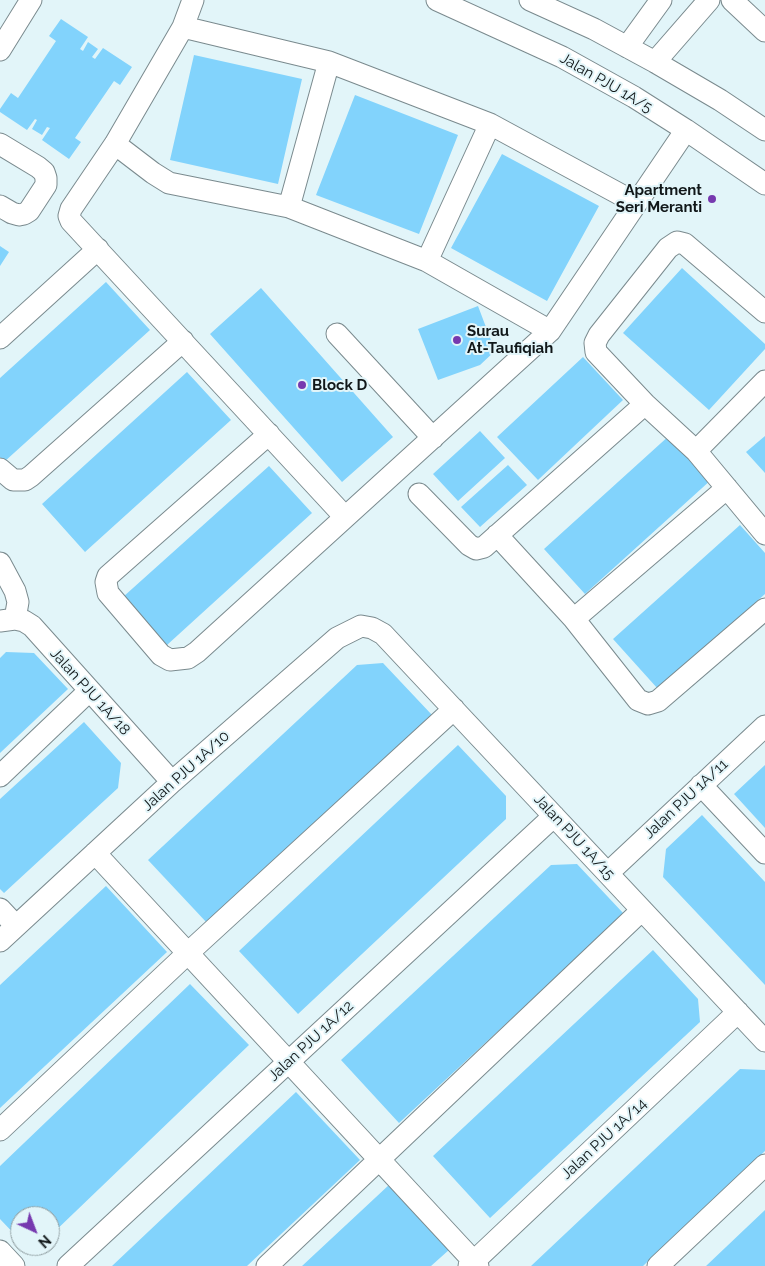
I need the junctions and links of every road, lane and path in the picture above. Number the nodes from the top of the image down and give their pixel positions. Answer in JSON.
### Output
{"nodes":[{"id":1,"x":31,"y":0,"type":"edge"},
{"id":2,"x":192,"y":0,"type":"edge"},
{"id":3,"x":438,"y":0,"type":"edge"},
{"id":4,"x":530,"y":0,"type":"edge"},
{"id":5,"x":661,"y":0,"type":"edge"},
{"id":6,"x":709,"y":0,"type":"edge"},
{"id":7,"x":732,"y":0,"type":"edge"},
{"id":8,"x":183,"y":27,"type":"junction"},
{"id":9,"x":765,"y":31,"type":"edge"},
{"id":10,"x":627,"y":46,"type":"junction"},
{"id":11,"x":0,"y":50,"type":"edge"},
{"id":12,"x":329,"y":62,"type":"junction"},
{"id":13,"x":655,"y":62,"type":"junction"},
{"id":14,"x":490,"y":124,"type":"junction"},
{"id":15,"x":686,"y":130,"type":"junction"},
{"id":16,"x":765,"y":130,"type":"edge"},
{"id":17,"x":0,"y":144,"type":"edge"},
{"id":18,"x":115,"y":144,"type":"junction"},
{"id":19,"x":765,"y":184,"type":"edge"},
{"id":20,"x":636,"y":203,"type":"junction"},
{"id":21,"x":0,"y":206,"type":"edge"},
{"id":22,"x":289,"y":207,"type":"junction"},
{"id":23,"x":98,"y":249,"type":"junction"},
{"id":24,"x":427,"y":262,"type":"junction"},
{"id":25,"x":765,"y":312,"type":"edge"},
{"id":26,"x":550,"y":331,"type":"junction"},
{"id":27,"x":337,"y":334,"type":"dead end"},
{"id":28,"x":0,"y":338,"type":"edge"},
{"id":29,"x":182,"y":341,"type":"junction"},
{"id":30,"x":765,"y":381,"type":"edge"},
{"id":31,"x":645,"y":404,"type":"junction"},
{"id":32,"x":268,"y":434,"type":"junction"},
{"id":33,"x":433,"y":438,"type":"junction"},
{"id":34,"x":696,"y":450,"type":"junction"},
{"id":35,"x":0,"y":469,"type":"edge"},
{"id":36,"x":727,"y":488,"type":"junction"},
{"id":37,"x":419,"y":494,"type":"dead end"},
{"id":38,"x":345,"y":517,"type":"junction"},
{"id":39,"x":765,"y":534,"type":"edge"},
{"id":40,"x":497,"y":535,"type":"junction"},
{"id":41,"x":0,"y":562,"type":"edge"},
{"id":42,"x":765,"y":609,"type":"edge"},
{"id":43,"x":574,"y":619,"type":"junction"},
{"id":44,"x":8,"y":620,"type":"edge"},
{"id":45,"x":383,"y":634,"type":"joint"},
{"id":46,"x":89,"y":691,"type":"junction"},
{"id":47,"x":454,"y":709,"type":"junction"},
{"id":48,"x":765,"y":726,"type":"edge"},
{"id":49,"x":0,"y":776,"type":"edge"},
{"id":50,"x":172,"y":782,"type":"junction"},
{"id":51,"x":701,"y":785,"type":"junction"},
{"id":52,"x":554,"y":816,"type":"junction"},
{"id":53,"x":95,"y":853,"type":"junction"},
{"id":54,"x":765,"y":853,"type":"edge"},
{"id":55,"x":608,"y":873,"type":"junction"},
{"id":56,"x":0,"y":909,"type":"edge"},
{"id":57,"x":642,"y":910,"type":"junction"},
{"id":58,"x":16,"y":926,"type":"junction"},
{"id":59,"x":0,"y":940,"type":"edge"},
{"id":60,"x":188,"y":953,"type":"junction"},
{"id":61,"x":738,"y":1012,"type":"junction"},
{"id":62,"x":765,"y":1041,"type":"edge"},
{"id":63,"x":289,"y":1062,"type":"junction"},
{"id":64,"x":0,"y":1130,"type":"edge"},
{"id":65,"x":379,"y":1159,"type":"junction"},
{"id":66,"x":765,"y":1164,"type":"edge"},
{"id":67,"x":0,"y":1251,"type":"edge"},
{"id":68,"x":474,"y":1265,"type":"edge"},
{"id":69,"x":14,"y":1266,"type":"edge"},
{"id":70,"x":68,"y":1266,"type":"edge"},
{"id":71,"x":267,"y":1266,"type":"edge"},
{"id":72,"x":658,"y":1266,"type":"edge"}],
"edges":[{"from":1,"to":11,"type":"street"},
{"from":2,"to":8,"type":"street"},
{"from":3,"to":15,"type":"street","name":"Jalan PJU 1A/5"},
{"from":4,"to":10,"type":"street"},
{"from":5,"to":10,"type":"street"},
{"from":6,"to":13,"type":"street"},
{"from":7,"to":9,"type":"street"},
{"from":8,"to":12,"type":"street"},
{"from":8,"to":18,"type":"street"},
{"from":10,"to":13,"type":"street"},
{"from":12,"to":14,"type":"street"},
{"from":12,"to":22,"type":"street"},
{"from":13,"to":16,"type":"street"},
{"from":14,"to":20,"type":"street"},
{"from":14,"to":24,"type":"street"},
{"from":15,"to":19,"type":"street","name":"Jalan PJU 1A/5"},
{"from":15,"to":20,"type":"street"},
{"from":17,"to":21,"type":"street"},
{"from":18,"to":22,"type":"street"},
{"from":18,"to":23,"type":"street"},
{"from":20,"to":26,"type":"street"},
{"from":22,"to":24,"type":"street"},
{"from":23,"to":28,"type":"street"},
{"from":23,"to":29,"type":"street"},
{"from":24,"to":26,"type":"street"},
{"from":25,"to":31,"type":"street"},
{"from":26,"to":33,"type":"street"},
{"from":27,"to":33,"type":"street"},
{"from":29,"to":32,"type":"street"},
{"from":29,"to":35,"type":"street"},
{"from":30,"to":34,"type":"street"},
{"from":31,"to":34,"type":"street"},
{"from":31,"to":40,"type":"street"},
{"from":32,"to":38,"type":"street"},
{"from":32,"to":38,"type":"street"},
{"from":33,"to":38,"type":"street"},
{"from":34,"to":36,"type":"street"},
{"from":36,"to":39,"type":"street"},
{"from":36,"to":43,"type":"street"},
{"from":37,"to":40,"type":"street"},
{"from":40,"to":43,"type":"street"},
{"from":41,"to":44,"type":"street"},
{"from":42,"to":43,"type":"street"},
{"from":44,"to":46,"type":"street","name":"Jalan PJU 1A/18"},
{"from":45,"to":47,"type":"street","name":"Jalan PJU 1A/15"},
{"from":45,"to":50,"type":"street","name":"Jalan PJU 1A/10"},
{"from":46,"to":49,"type":"street"},
{"from":46,"to":50,"type":"street","name":"Jalan PJU 1A/18"},
{"from":47,"to":52,"type":"street","name":"Jalan PJU 1A/15"},
{"from":47,"to":60,"type":"street"},
{"from":48,"to":51,"type":"street","name":"Jalan PJU 1A/11"},
{"from":50,"to":53,"type":"street","name":"Jalan PJU 1A/10"},
{"from":51,"to":54,"type":"street"},
{"from":51,"to":55,"type":"street","name":"Jalan PJU 1A/11"},
{"from":52,"to":55,"type":"street","name":"Jalan PJU 1A/15"},
{"from":52,"to":63,"type":"street","name":"Jalan PJU 1A/12"},
{"from":53,"to":58,"type":"street","name":"Jalan PJU 1A/10"},
{"from":53,"to":60,"type":"street"},
{"from":55,"to":57,"type":"street","name":"Jalan PJU 1A/15"},
{"from":56,"to":58,"type":"street"},
{"from":57,"to":61,"type":"street","name":"Jalan PJU 1A/15"},
{"from":57,"to":65,"type":"street"},
{"from":58,"to":59,"type":"street","name":"Jalan PJU 1A/10"},
{"from":60,"to":63,"type":"street"},
{"from":60,"to":64,"type":"street"},
{"from":61,"to":62,"type":"street","name":"Jalan PJU 1A/15"},
{"from":61,"to":68,"type":"street","name":"Jalan PJU 1A/14"},
{"from":63,"to":65,"type":"street"},
{"from":63,"to":70,"type":"street","name":"Jalan PJU 1A/12"},
{"from":65,"to":68,"type":"street"},
{"from":65,"to":71,"type":"street"},
{"from":66,"to":72,"type":"street"},
{"from":67,"to":69,"type":"street"}]}
